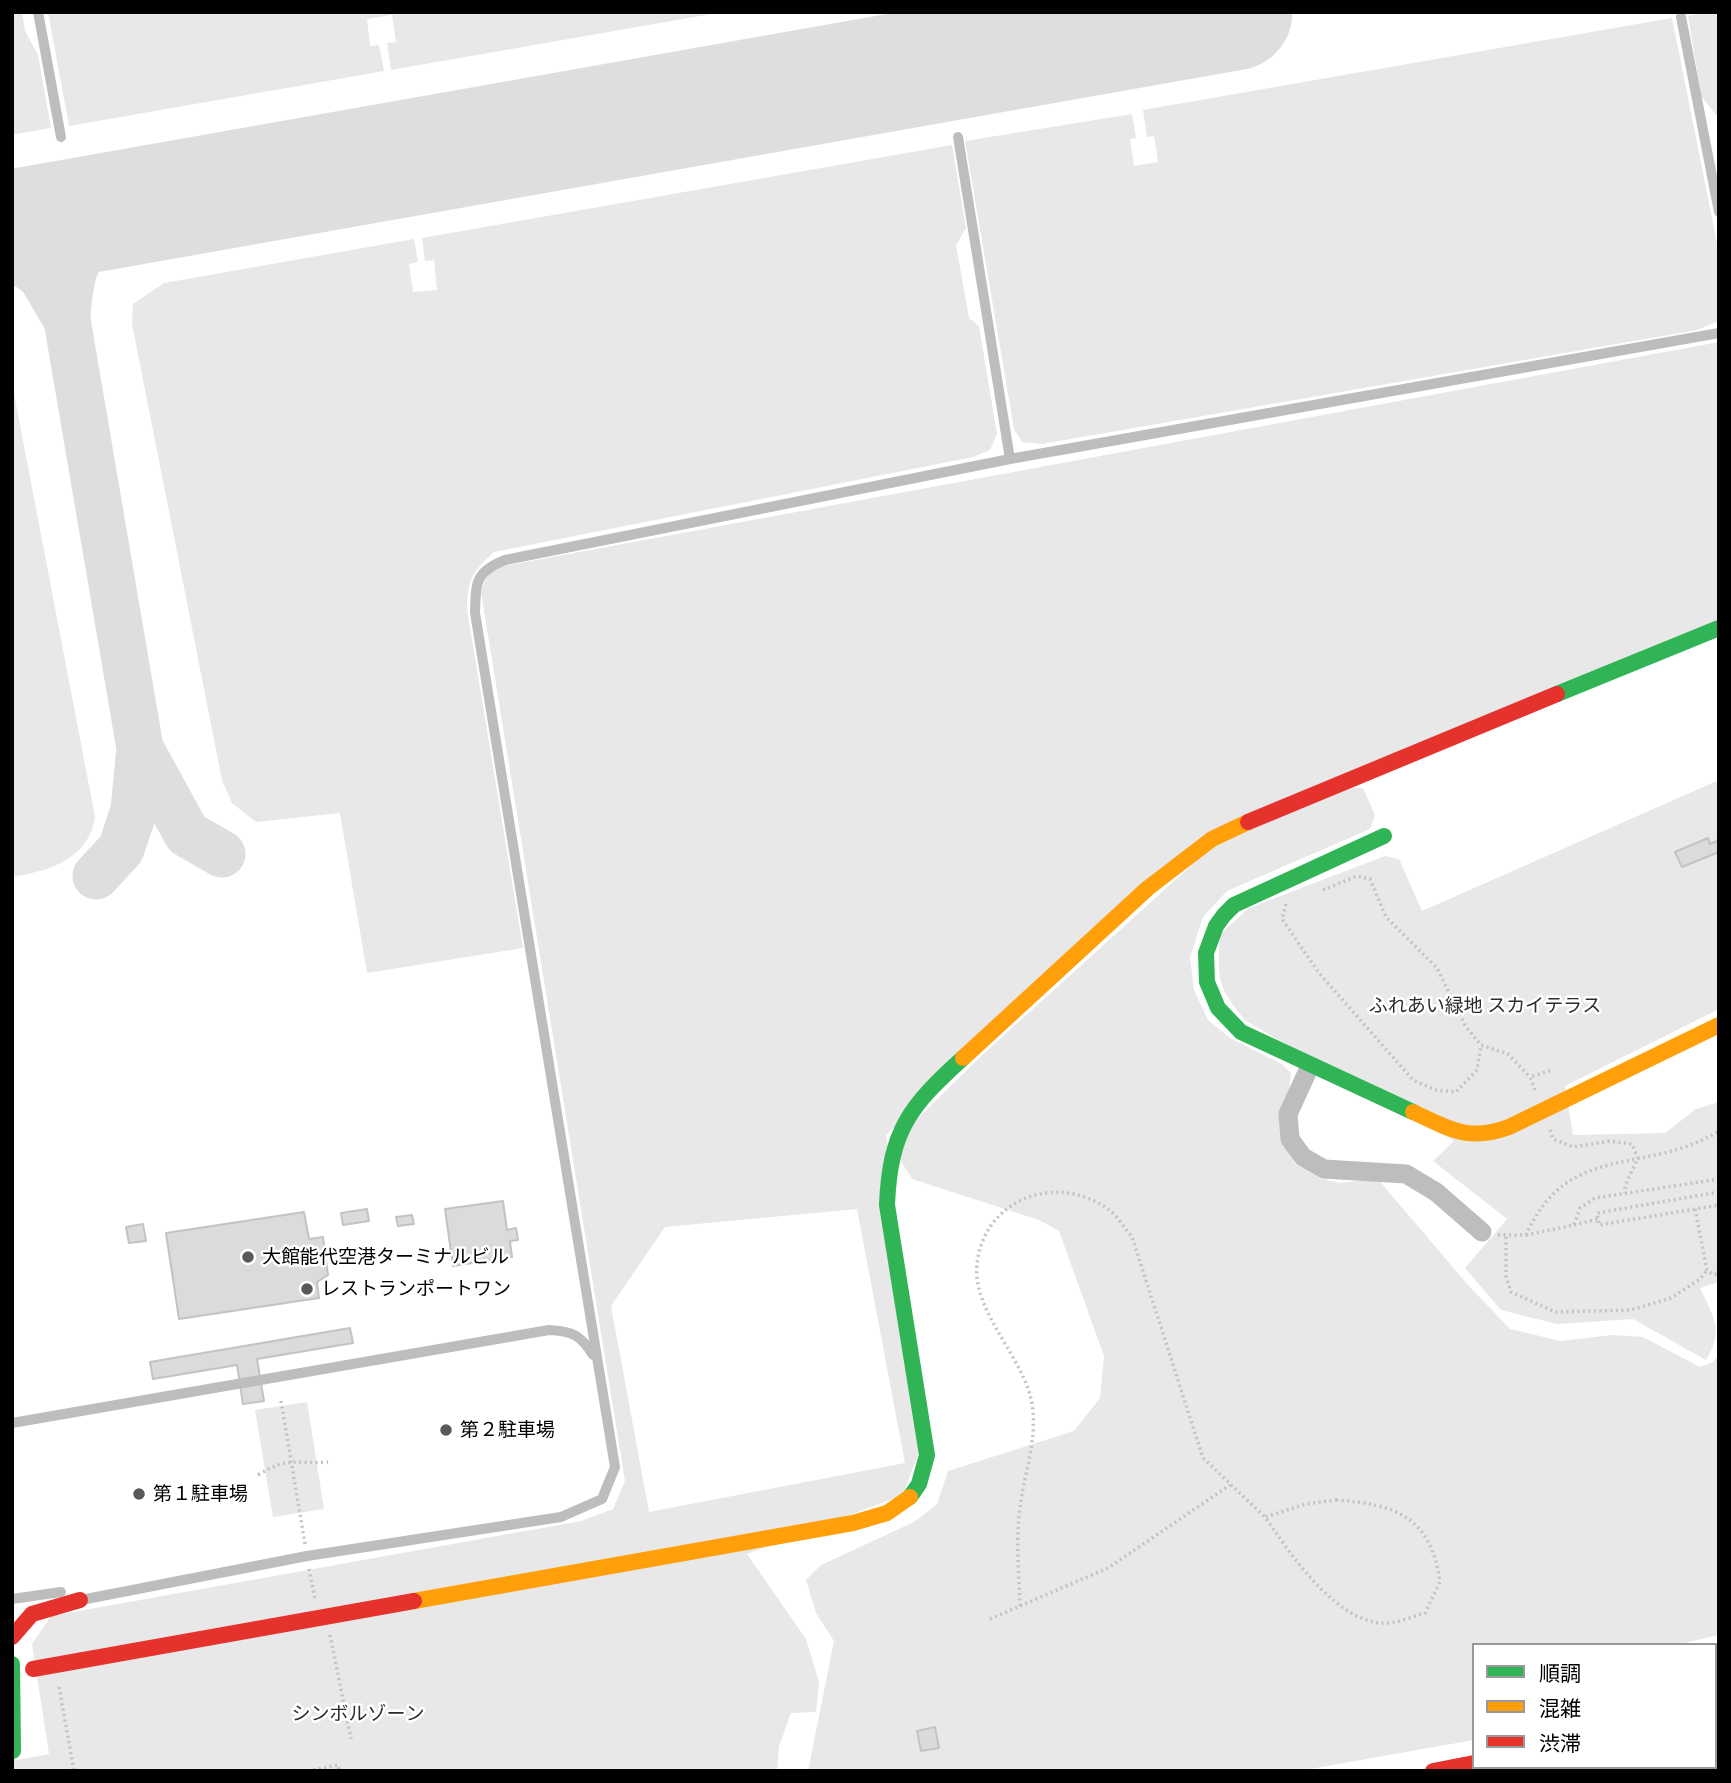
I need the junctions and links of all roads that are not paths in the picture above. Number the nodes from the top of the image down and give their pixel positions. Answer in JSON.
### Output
{"nodes":[{"id":1,"x":38,"y":12,"type":"edge"},
{"id":2,"x":1681,"y":17,"type":"dead end"},
{"id":3,"x":61,"y":137,"type":"dead end"},
{"id":4,"x":958,"y":137,"type":"dead end"},
{"id":5,"x":1719,"y":212,"type":"edge"},
{"id":6,"x":1719,"y":333,"type":"edge"},
{"id":7,"x":1010,"y":459,"type":"junction"},
{"id":8,"x":1719,"y":628,"type":"edge"},
{"id":9,"x":1384,"y":836,"type":"dead end"},
{"id":10,"x":1719,"y":1025,"type":"edge"},
{"id":11,"x":1310,"y":1066,"type":"junction"},
{"id":12,"x":1482,"y":1232,"type":"road end"},
{"id":13,"x":596,"y":1358,"type":"junction"},
{"id":14,"x":12,"y":1423,"type":"edge"},
{"id":15,"x":12,"y":1599,"type":"edge"},
{"id":16,"x":80,"y":1600,"type":"junction"},
{"id":17,"x":12,"y":1637,"type":"edge"},
{"id":18,"x":12,"y":1664,"type":"edge"},
{"id":19,"x":33,"y":1670,"type":"dead end"},
{"id":20,"x":13,"y":1750,"type":"edge"},
{"id":21,"x":1472,"y":1763,"type":"edge"},
{"id":22,"x":17,"y":1771,"type":"edge"},
{"id":23,"x":1433,"y":1771,"type":"edge"}],
"edges":[{"from":1,"to":3,"type":"lane"},
{"from":2,"to":5,"type":"lane"},
{"from":4,"to":7,"type":"lane"},
{"from":6,"to":7,"type":"lane"},
{"from":7,"to":13,"type":"lane"},
{"from":8,"to":19,"type":"street"},
{"from":9,"to":11,"type":"street"},
{"from":10,"to":11,"type":"street"},
{"from":11,"to":12,"type":"street"},
{"from":13,"to":14,"type":"lane"},
{"from":13,"to":16,"type":"lane"},
{"from":15,"to":16,"type":"lane"},
{"from":16,"to":17,"type":"street"},
{"from":18,"to":20,"type":"street"},
{"from":20,"to":22,"type":"street"},
{"from":21,"to":23,"type":"street"}]}
